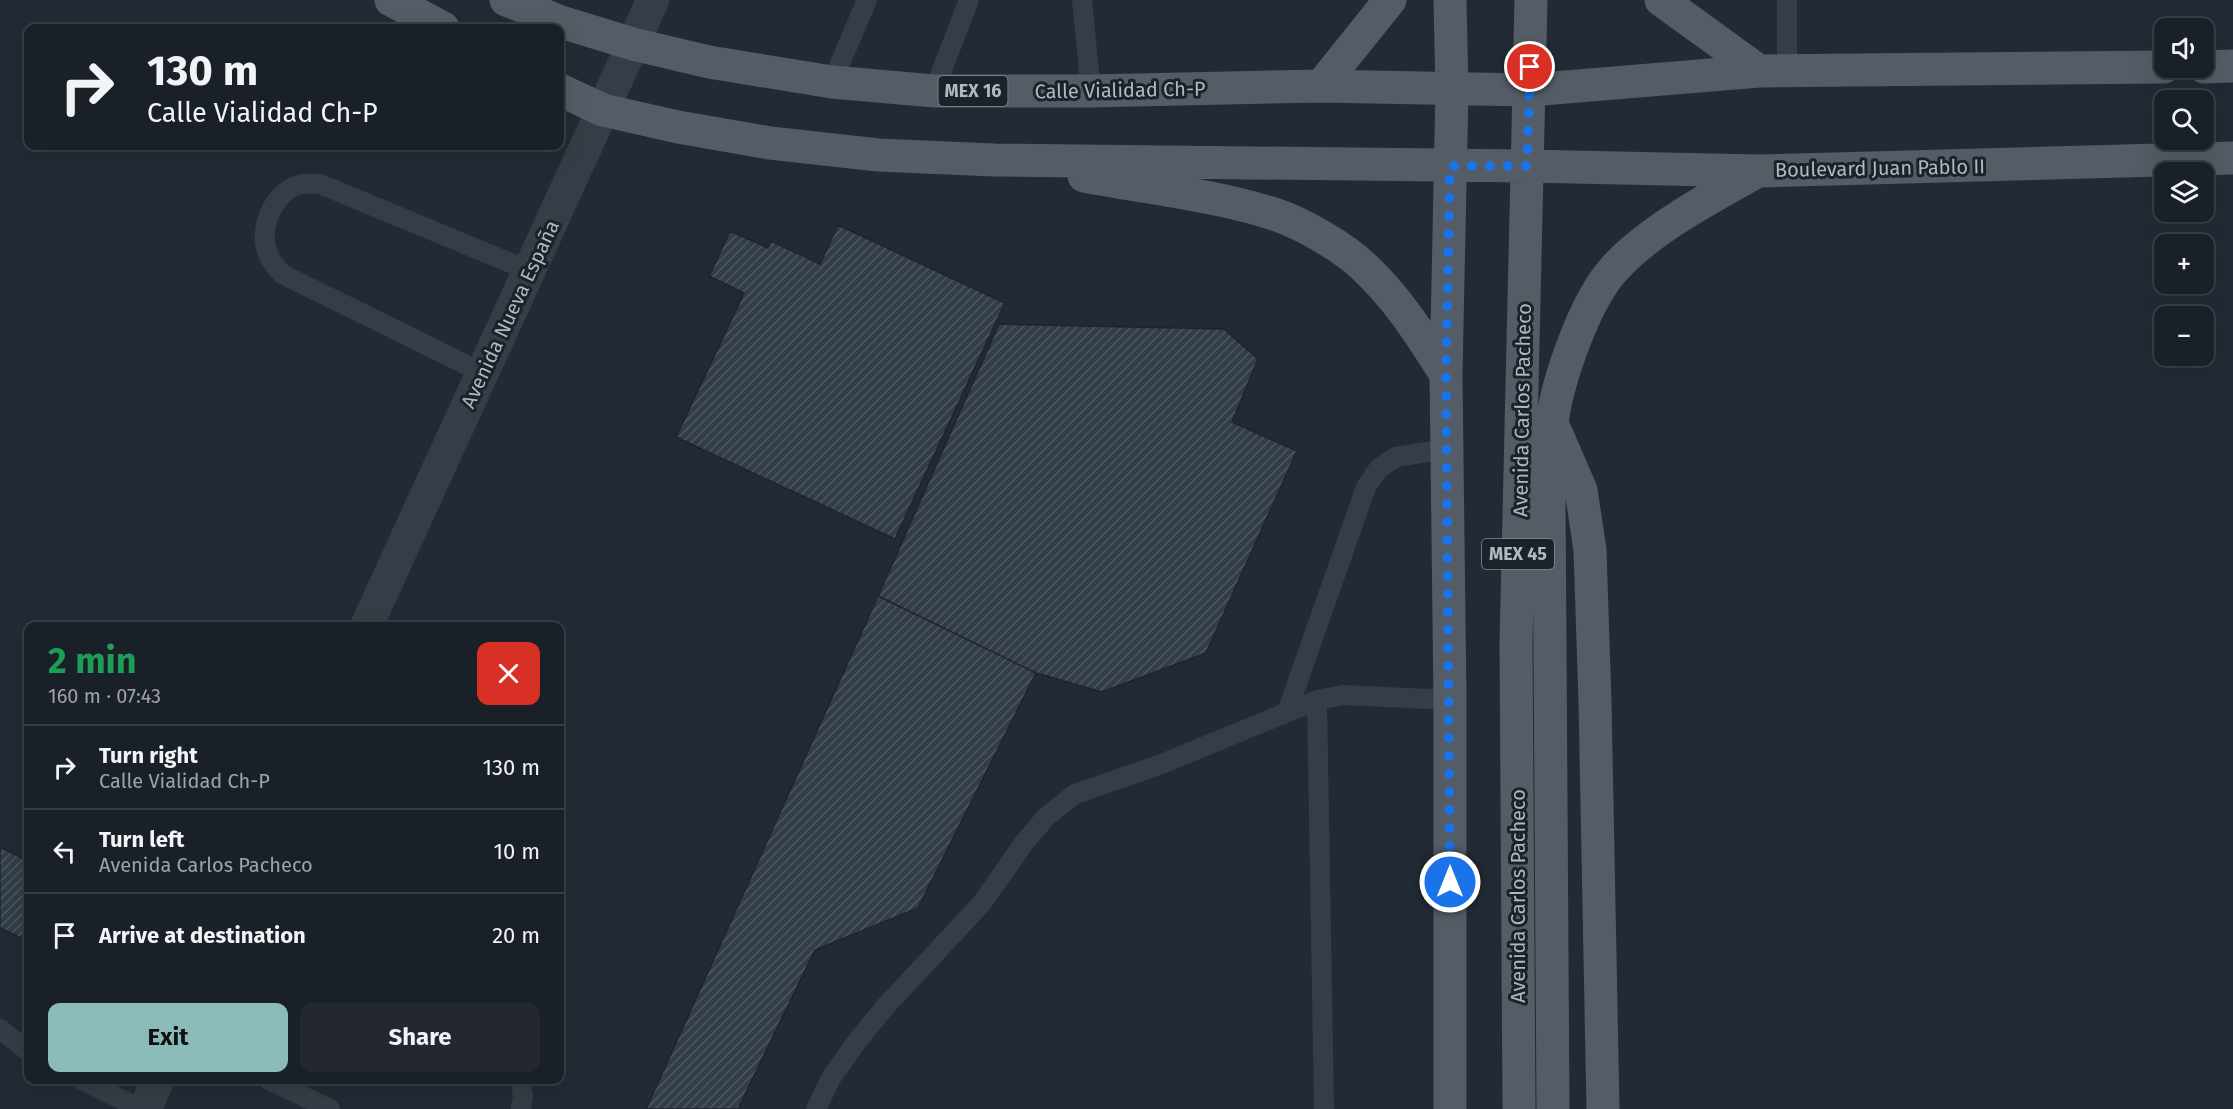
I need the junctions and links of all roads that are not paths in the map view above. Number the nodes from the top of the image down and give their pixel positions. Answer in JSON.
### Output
{"nodes":[{"id":1,"x":391,"y":0,"type":"edge"},
{"id":2,"x":506,"y":0,"type":"edge"},
{"id":3,"x":653,"y":0,"type":"edge"},
{"id":4,"x":867,"y":0,"type":"edge"},
{"id":5,"x":969,"y":0,"type":"edge"},
{"id":6,"x":1082,"y":0,"type":"edge"},
{"id":7,"x":1390,"y":0,"type":"edge"},
{"id":8,"x":1450,"y":0,"type":"edge"},
{"id":9,"x":1531,"y":0,"type":"edge"},
{"id":10,"x":1662,"y":0,"type":"edge"},
{"id":11,"x":1787,"y":0,"type":"edge"},
{"id":12,"x":436,"y":24,"type":"edge"},
{"id":13,"x":633,"y":44,"type":"junction"},
{"id":14,"x":2233,"y":66,"type":"edge"},
{"id":15,"x":2154,"y":67,"type":"edge"},
{"id":16,"x":2214,"y":67,"type":"edge"},
{"id":17,"x":1773,"y":71,"type":"junction"},
{"id":18,"x":832,"y":82,"type":"junction"},
{"id":19,"x":1321,"y":86,"type":"junction"},
{"id":20,"x":1452,"y":90,"type":"junction"},
{"id":21,"x":1530,"y":90,"type":"junction"},
{"id":22,"x":934,"y":91,"type":"junction"},
{"id":23,"x":564,"y":92,"type":"edge"},
{"id":24,"x":1091,"y":92,"type":"junction"},
{"id":25,"x":603,"y":110,"type":"junction"},
{"id":26,"x":2233,"y":158,"type":"edge"},
{"id":27,"x":994,"y":160,"type":"junction"},
{"id":28,"x":1450,"y":166,"type":"junction"},
{"id":29,"x":1527,"y":166,"type":"junction"},
{"id":30,"x":1758,"y":171,"type":"junction"},
{"id":31,"x":530,"y":271,"type":"junction"},
{"id":32,"x":483,"y":373,"type":"junction"},
{"id":33,"x":1446,"y":375,"type":"junction"},
{"id":34,"x":1552,"y":423,"type":"junction"},
{"id":35,"x":1447,"y":448,"type":"junction"},
{"id":36,"x":368,"y":622,"type":"edge"},
{"id":37,"x":1317,"y":700,"type":"junction"},
{"id":38,"x":1450,"y":700,"type":"junction"},
{"id":39,"x":1287,"y":712,"type":"junction"},
{"id":40,"x":0,"y":1029,"type":"edge"},
{"id":41,"x":24,"y":1048,"type":"edge"},
{"id":42,"x":90,"y":1084,"type":"edge"},
{"id":43,"x":156,"y":1084,"type":"edge"},
{"id":44,"x":277,"y":1084,"type":"edge"},
{"id":45,"x":521,"y":1084,"type":"edge"},
{"id":46,"x":143,"y":1109,"type":"edge"},
{"id":47,"x":330,"y":1109,"type":"edge"},
{"id":48,"x":521,"y":1109,"type":"edge"},
{"id":49,"x":816,"y":1109,"type":"edge"},
{"id":50,"x":1324,"y":1109,"type":"edge"},
{"id":51,"x":1450,"y":1109,"type":"edge"},
{"id":52,"x":1519,"y":1109,"type":"edge"},
{"id":53,"x":1553,"y":1109,"type":"edge"},
{"id":54,"x":1603,"y":1109,"type":"edge"}],
"edges":[{"from":1,"to":12,"type":"main road"},
{"from":2,"to":13,"type":"main road","name":"Calle Vialidad Ch-P","number":"MEX 16"},
{"from":3,"to":13,"type":"street","name":"Avenida Nueva España"},
{"from":4,"to":18,"type":"lane"},
{"from":5,"to":22,"type":"lane"},
{"from":6,"to":24,"type":"lane"},
{"from":7,"to":19,"type":"main road"},
{"from":8,"to":20,"type":"main road"},
{"from":9,"to":21,"type":"main road","name":"Avenida Carlos Pacheco","number":"MEX 45"},
{"from":10,"to":17,"type":"main road"},
{"from":11,"to":17,"type":"lane"},
{"from":13,"to":18,"type":"main road","name":"Calle Vialidad Ch-P","number":"MEX 16"},
{"from":13,"to":25,"type":"street","name":"Avenida Nueva España"},
{"from":14,"to":16,"type":"main road"},
{"from":15,"to":17,"type":"main road"},
{"from":17,"to":21,"type":"main road"},
{"from":18,"to":22,"type":"main road","name":"Calle Vialidad Ch-P","number":"MEX 16"},
{"from":19,"to":20,"type":"main road","name":"Calle Vialidad Ch-P","number":"MEX 16"},
{"from":19,"to":24,"type":"main road","name":"Calle Vialidad Ch-P","number":"MEX 16"},
{"from":20,"to":21,"type":"main road","name":"Calle Vialidad Ch-P","number":"MEX 16"},
{"from":20,"to":28,"type":"main road"},
{"from":21,"to":29,"type":"main road","name":"Avenida Carlos Pacheco","number":"MEX 45"},
{"from":22,"to":24,"type":"main road","name":"Calle Vialidad Ch-P","number":"MEX 16"},
{"from":23,"to":25,"type":"main road"},
{"from":25,"to":27,"type":"main road"},
{"from":25,"to":31,"type":"street","name":"Avenida Nueva España"},
{"from":26,"to":30,"type":"main road","name":"Boulevard Juan Pablo II"},
{"from":27,"to":28,"type":"main road"},
{"from":27,"to":33,"type":"main road"},
{"from":28,"to":29,"type":"main road"},
{"from":28,"to":33,"type":"main road"},
{"from":29,"to":30,"type":"main road","name":"Boulevard Juan Pablo II"},
{"from":29,"to":52,"type":"main road","name":"Avenida Carlos Pacheco","number":"MEX 45"},
{"from":30,"to":34,"type":"main road"},
{"from":31,"to":32,"type":"street","name":"Avenida Nueva España"},
{"from":31,"to":32,"type":"lane"},
{"from":32,"to":36,"type":"street","name":"Avenida Nueva España"},
{"from":33,"to":35,"type":"main road"},
{"from":34,"to":53,"type":"main road"},
{"from":34,"to":54,"type":"main road"},
{"from":35,"to":38,"type":"main road"},
{"from":35,"to":39,"type":"lane"},
{"from":37,"to":38,"type":"lane"},
{"from":37,"to":39,"type":"lane"},
{"from":37,"to":50,"type":"lane"},
{"from":38,"to":51,"type":"main road"},
{"from":39,"to":49,"type":"lane"},
{"from":40,"to":41,"type":"lane"},
{"from":42,"to":46,"type":"lane"},
{"from":43,"to":46,"type":"street"},
{"from":44,"to":47,"type":"lane"},
{"from":45,"to":48,"type":"lane"}]}
